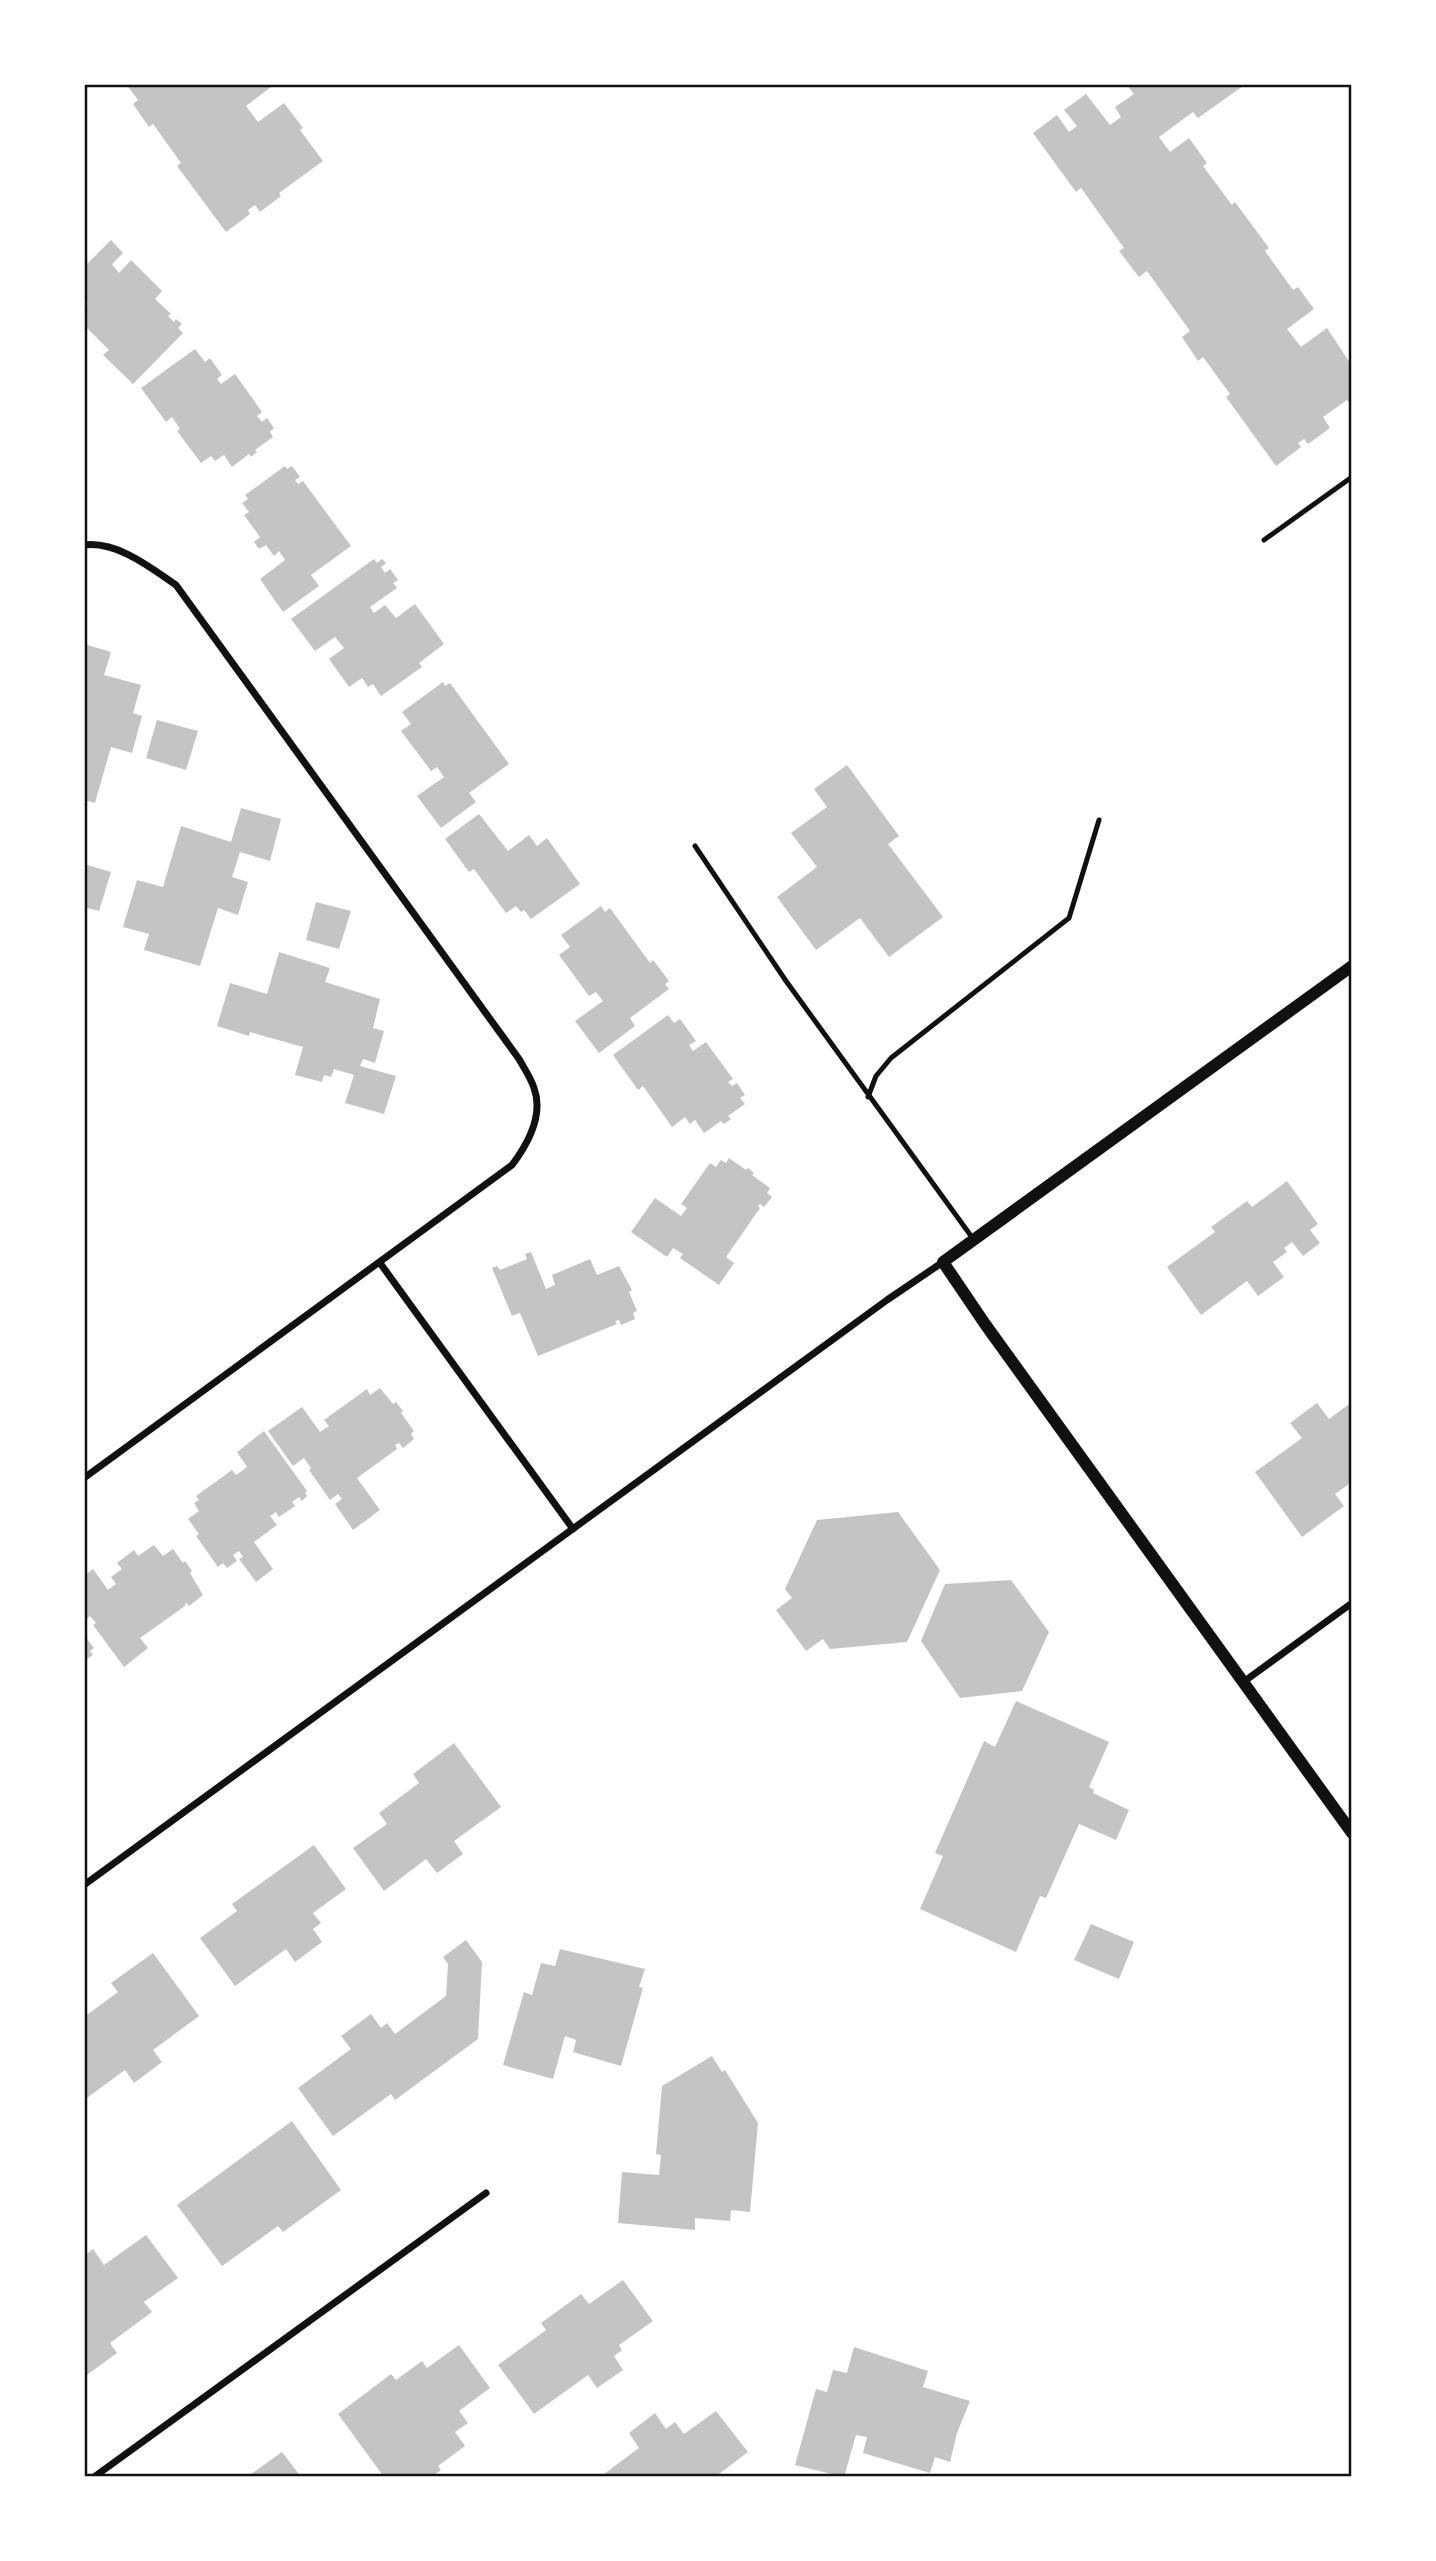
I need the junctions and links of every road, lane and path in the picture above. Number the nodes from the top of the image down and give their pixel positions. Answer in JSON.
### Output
{"nodes":[{"id":1,"x":1352,"y":477,"type":"edge"},
{"id":2,"x":1264,"y":540,"type":"dead end"},
{"id":3,"x":84,"y":545,"type":"edge"},
{"id":4,"x":1099,"y":820,"type":"dead end"},
{"id":5,"x":695,"y":846,"type":"dead end"},
{"id":6,"x":1352,"y":966,"type":"edge"},
{"id":7,"x":868,"y":1097,"type":"junction"},
{"id":8,"x":974,"y":1240,"type":"junction"},
{"id":9,"x":943,"y":1262,"type":"junction"},
{"id":10,"x":380,"y":1263,"type":"junction"},
{"id":11,"x":84,"y":1478,"type":"edge"},
{"id":12,"x":573,"y":1529,"type":"junction"},
{"id":13,"x":1352,"y":1603,"type":"edge"},
{"id":14,"x":1242,"y":1683,"type":"junction"},
{"id":15,"x":1352,"y":1833,"type":"edge"},
{"id":16,"x":84,"y":1885,"type":"edge"},
{"id":17,"x":485,"y":2193,"type":"dead end"},
{"id":18,"x":94,"y":2477,"type":"edge"}],
"edges":[{"from":1,"to":2,"type":"lane"},
{"from":3,"to":10,"type":"street"},
{"from":4,"to":7,"type":"lane"},
{"from":5,"to":7,"type":"lane"},
{"from":6,"to":8,"type":"street"},
{"from":7,"to":8,"type":"lane"},
{"from":8,"to":9,"type":"street"},
{"from":9,"to":12,"type":"street"},
{"from":9,"to":14,"type":"street"},
{"from":10,"to":11,"type":"street"},
{"from":10,"to":12,"type":"street"},
{"from":12,"to":16,"type":"street"},
{"from":13,"to":14,"type":"street"},
{"from":14,"to":15,"type":"street"},
{"from":17,"to":18,"type":"street"}]}
